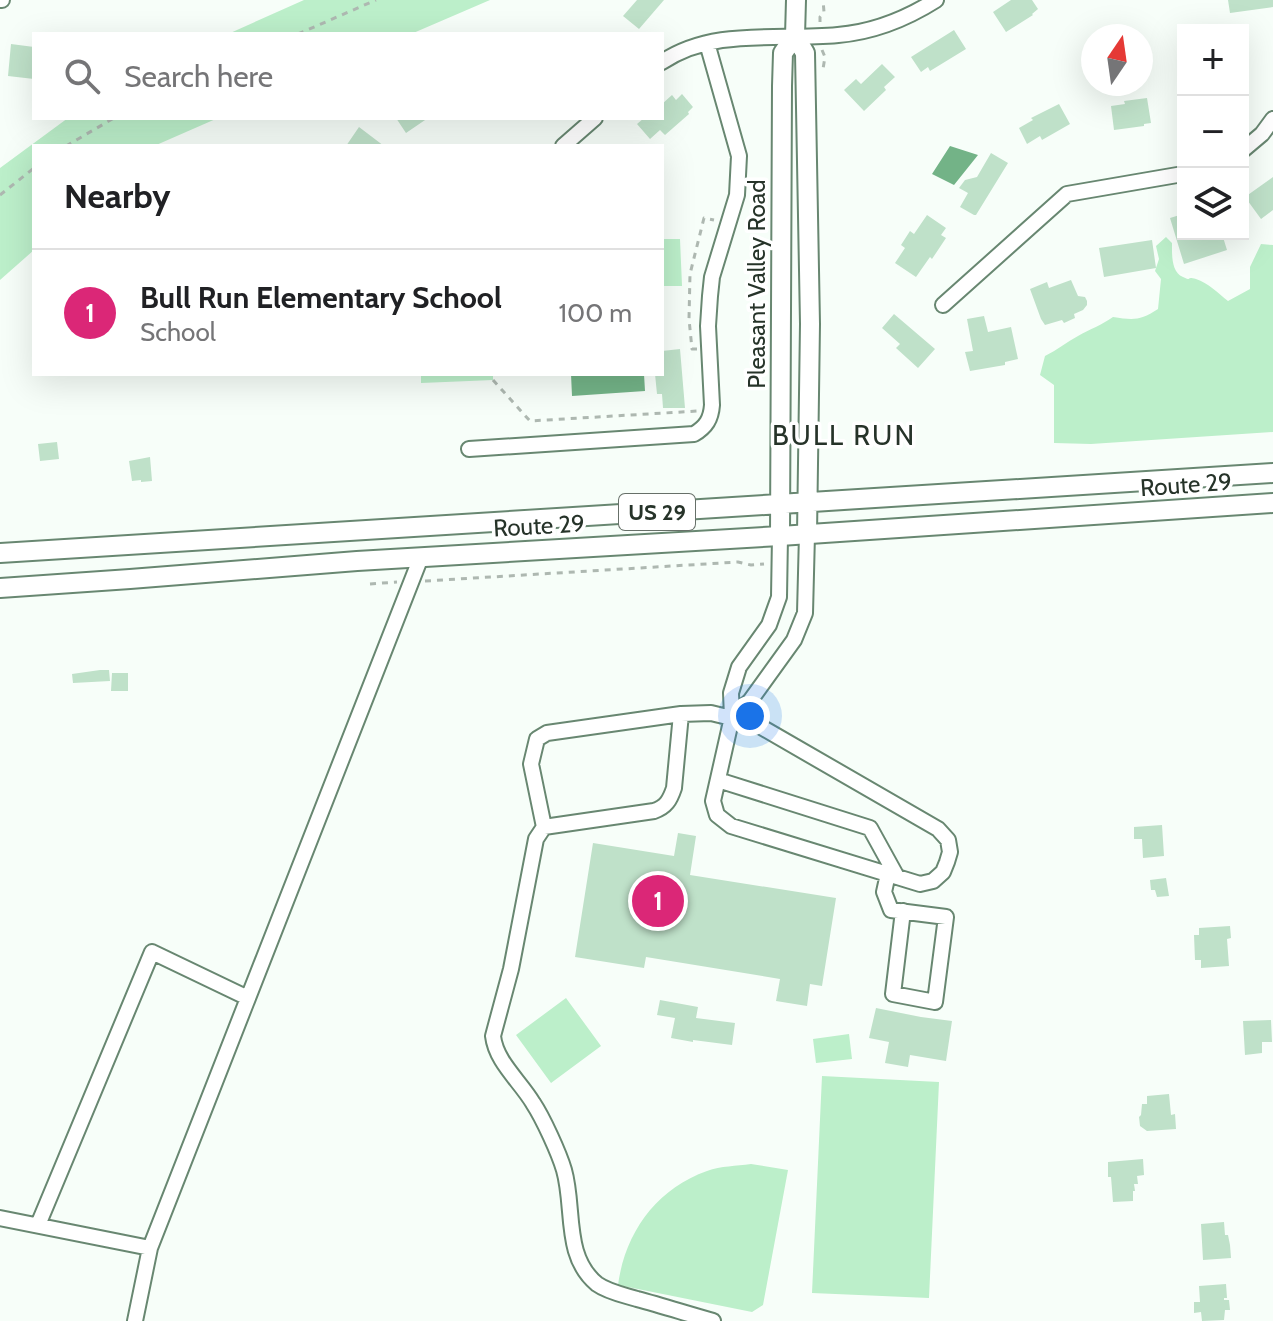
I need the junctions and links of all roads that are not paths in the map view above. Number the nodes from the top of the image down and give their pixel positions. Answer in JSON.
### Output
{"nodes":[{"id":1,"x":796,"y":0,"type":"edge"},
{"id":2,"x":936,"y":0,"type":"edge"},
{"id":3,"x":795,"y":36,"type":"junction"},
{"id":4,"x":707,"y":43,"type":"junction"},
{"id":5,"x":664,"y":61,"type":"edge"},
{"id":6,"x":1273,"y":119,"type":"edge"},
{"id":7,"x":593,"y":120,"type":"edge"},
{"id":8,"x":565,"y":144,"type":"edge"},
{"id":9,"x":1249,"y":145,"type":"edge"},
{"id":10,"x":1177,"y":175,"type":"edge"},
{"id":11,"x":943,"y":305,"type":"dead end"},
{"id":12,"x":469,"y":449,"type":"dead end"},
{"id":13,"x":1273,"y":473,"type":"edge"},
{"id":14,"x":809,"y":503,"type":"junction"},
{"id":15,"x":1273,"y":503,"type":"edge"},
{"id":16,"x":780,"y":505,"type":"junction"},
{"id":17,"x":807,"y":534,"type":"junction"},
{"id":18,"x":780,"y":536,"type":"junction"},
{"id":19,"x":0,"y":553,"type":"edge"},
{"id":20,"x":421,"y":557,"type":"junction"},
{"id":21,"x":0,"y":588,"type":"edge"},
{"id":22,"x":681,"y":714,"type":"junction"},
{"id":23,"x":732,"y":717,"type":"junction"},
{"id":24,"x":718,"y":780,"type":"junction"},
{"id":25,"x":544,"y":827,"type":"junction"},
{"id":26,"x":892,"y":876,"type":"junction"},
{"id":27,"x":903,"y":911,"type":"junction"},
{"id":28,"x":248,"y":998,"type":"junction"},
{"id":29,"x":0,"y":1218,"type":"edge"},
{"id":30,"x":38,"y":1225,"type":"junction"},
{"id":31,"x":150,"y":1248,"type":"junction"},
{"id":32,"x":135,"y":1321,"type":"edge"},
{"id":33,"x":713,"y":1321,"type":"edge"}],
"edges":[{"from":1,"to":3,"type":"main road","name":"Pleasant Valley Road"},
{"from":2,"to":3,"type":"street"},
{"from":3,"to":4,"type":"street"},
{"from":3,"to":14,"type":"main road"},
{"from":3,"to":16,"type":"main road","name":"Pleasant Valley Road"},
{"from":4,"to":5,"type":"street"},
{"from":4,"to":12,"type":"street"},
{"from":6,"to":9,"type":"street"},
{"from":7,"to":8,"type":"street"},
{"from":10,"to":11,"type":"street"},
{"from":13,"to":14,"type":"main road","name":"Route 29","number":"US 29"},
{"from":14,"to":16,"type":"main road","name":"Route 29","number":"US 29"},
{"from":14,"to":17,"type":"main road"},
{"from":15,"to":17,"type":"main road","name":"Route 29","number":"US 29"},
{"from":16,"to":18,"type":"main road","name":"Pleasant Valley Road"},
{"from":16,"to":19,"type":"main road","name":"Route 29","number":"US 29"},
{"from":17,"to":18,"type":"main road","name":"Route 29","number":"US 29"},
{"from":17,"to":23,"type":"street"},
{"from":18,"to":20,"type":"main road","name":"Route 29","number":"US 29"},
{"from":18,"to":23,"type":"street"},
{"from":20,"to":21,"type":"main road","name":"Route 29","number":"US 29"},
{"from":20,"to":28,"type":"street"},
{"from":22,"to":23,"type":"street"},
{"from":22,"to":25,"type":"street"},
{"from":22,"to":25,"type":"street"},
{"from":23,"to":24,"type":"street"},
{"from":23,"to":26,"type":"street"},
{"from":24,"to":26,"type":"street"},
{"from":24,"to":26,"type":"street"},
{"from":25,"to":33,"type":"street"},
{"from":26,"to":27,"type":"street"},
{"from":27,"to":27,"type":"street"},
{"from":28,"to":30,"type":"street"},
{"from":28,"to":31,"type":"street"},
{"from":29,"to":30,"type":"street"},
{"from":30,"to":31,"type":"street"},
{"from":31,"to":32,"type":"street"}]}
